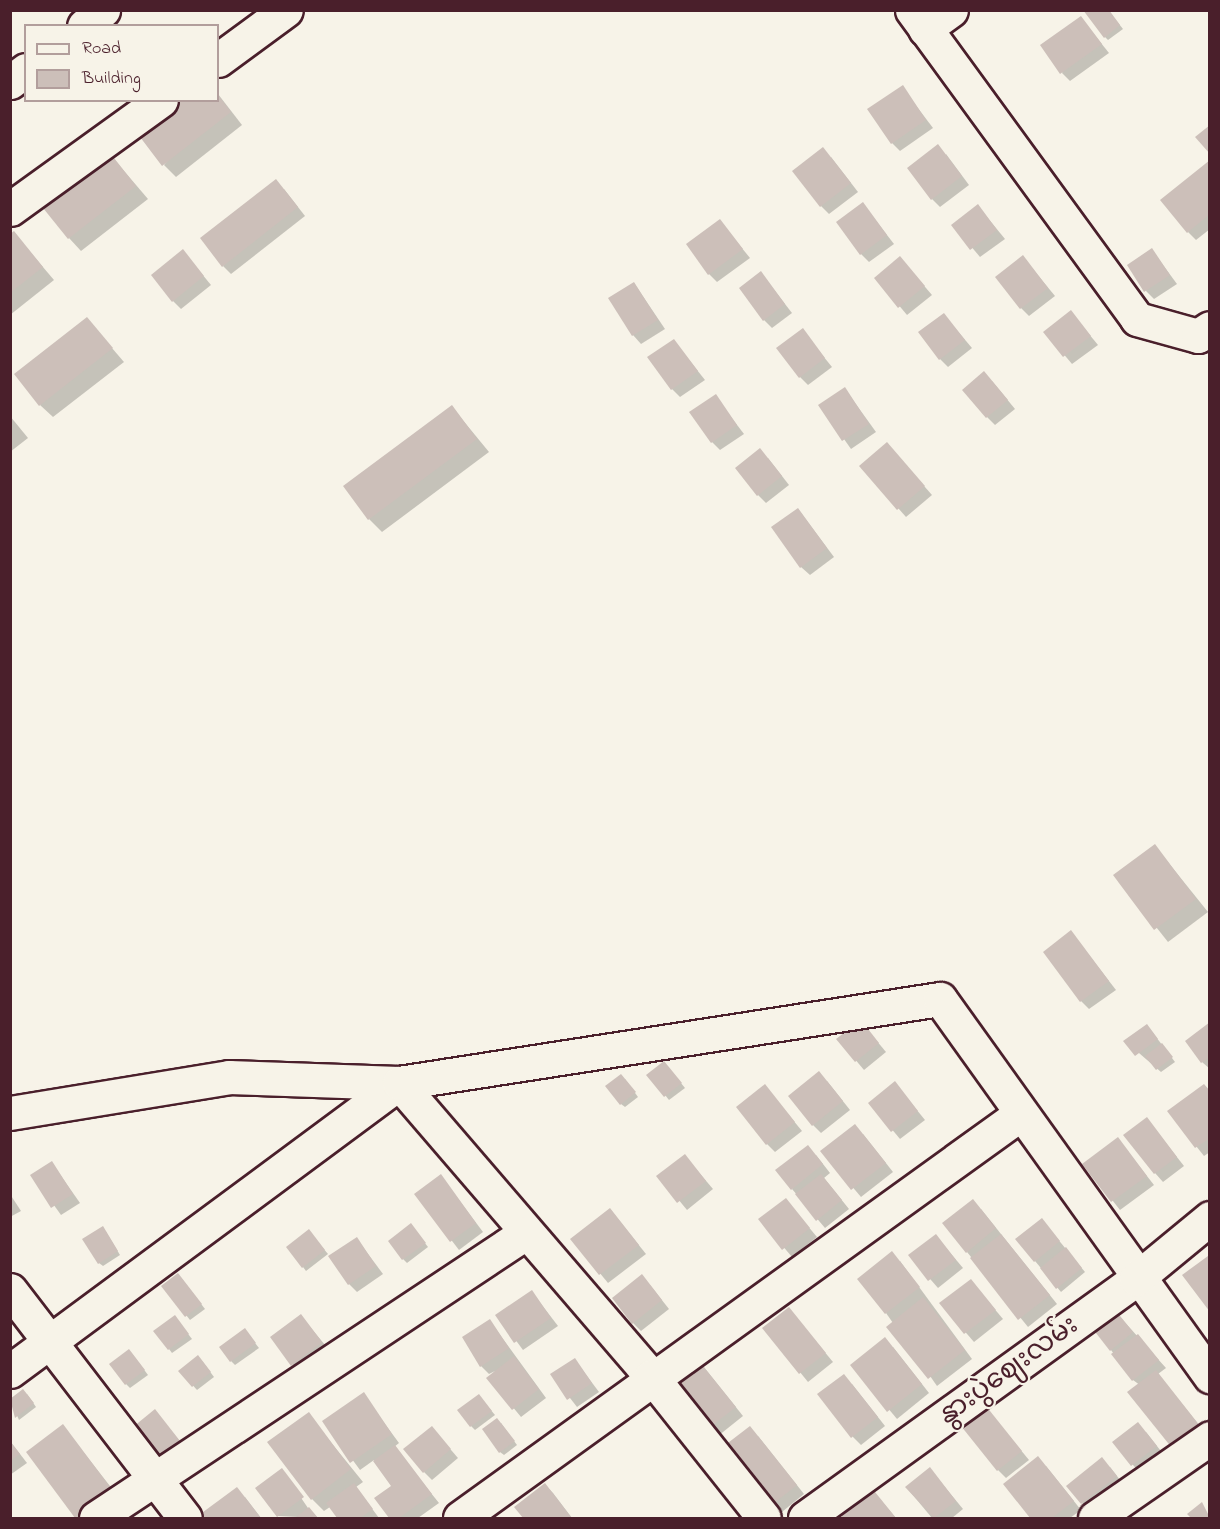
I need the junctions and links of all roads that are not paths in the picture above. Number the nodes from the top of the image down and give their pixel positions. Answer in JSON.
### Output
{"nodes":[{"id":1,"x":104,"y":10,"type":"edge"},
{"id":2,"x":286,"y":10,"type":"edge"},
{"id":3,"x":929,"y":16,"type":"edge"},
{"id":4,"x":86,"y":24,"type":"edge"},
{"id":5,"x":219,"y":59,"type":"edge"},
{"id":6,"x":24,"y":72,"type":"edge"},
{"id":7,"x":10,"y":82,"type":"edge"},
{"id":8,"x":158,"y":102,"type":"edge"},
{"id":9,"x":10,"y":209,"type":"edge"},
{"id":10,"x":1209,"y":328,"type":"edge"},
{"id":11,"x":399,"y":1083,"type":"junction"},
{"id":12,"x":49,"y":1108,"type":"junction"},
{"id":13,"x":10,"y":1113,"type":"edge"},
{"id":14,"x":1019,"y":1115,"type":"junction"},
{"id":15,"x":10,"y":1136,"type":"edge"},
{"id":16,"x":1209,"y":1218,"type":"edge"},
{"id":17,"x":524,"y":1234,"type":"junction"},
{"id":18,"x":1136,"y":1279,"type":"junction"},
{"id":19,"x":10,"y":1290,"type":"edge"},
{"id":20,"x":50,"y":1341,"type":"junction"},
{"id":21,"x":10,"y":1371,"type":"edge"},
{"id":22,"x":651,"y":1376,"type":"junction"},
{"id":23,"x":1209,"y":1376,"type":"edge"},
{"id":24,"x":1209,"y":1438,"type":"edge"},
{"id":25,"x":155,"y":1477,"type":"junction"},
{"id":26,"x":96,"y":1518,"type":"edge"},
{"id":27,"x":184,"y":1518,"type":"edge"},
{"id":28,"x":460,"y":1518,"type":"edge"},
{"id":29,"x":764,"y":1518,"type":"edge"},
{"id":30,"x":805,"y":1518,"type":"edge"},
{"id":31,"x":1095,"y":1518,"type":"edge"}],
"edges":[{"from":1,"to":4,"type":"main road"},
{"from":2,"to":5,"type":"main road"},
{"from":3,"to":10,"type":"main road"},
{"from":6,"to":7,"type":"main road"},
{"from":8,"to":9,"type":"main road"},
{"from":11,"to":12,"type":"main road"},
{"from":11,"to":14,"type":"main road"},
{"from":11,"to":17,"type":"main road"},
{"from":11,"to":20,"type":"main road"},
{"from":12,"to":13,"type":"main road"},
{"from":12,"to":15,"type":"main road"},
{"from":14,"to":18,"type":"main road"},
{"from":14,"to":22,"type":"main road"},
{"from":16,"to":18,"type":"main road","name":"နွားပွဲဈေးလမ်း"},
{"from":17,"to":22,"type":"main road"},
{"from":17,"to":25,"type":"main road"},
{"from":18,"to":23,"type":"main road"},
{"from":18,"to":30,"type":"main road","name":"နွားပွဲဈေးလမ်း"},
{"from":19,"to":20,"type":"main road"},
{"from":20,"to":21,"type":"main road"},
{"from":20,"to":25,"type":"main road"},
{"from":22,"to":28,"type":"main road"},
{"from":22,"to":29,"type":"main road"},
{"from":24,"to":31,"type":"main road"},
{"from":25,"to":26,"type":"main road"},
{"from":25,"to":27,"type":"main road"}]}
